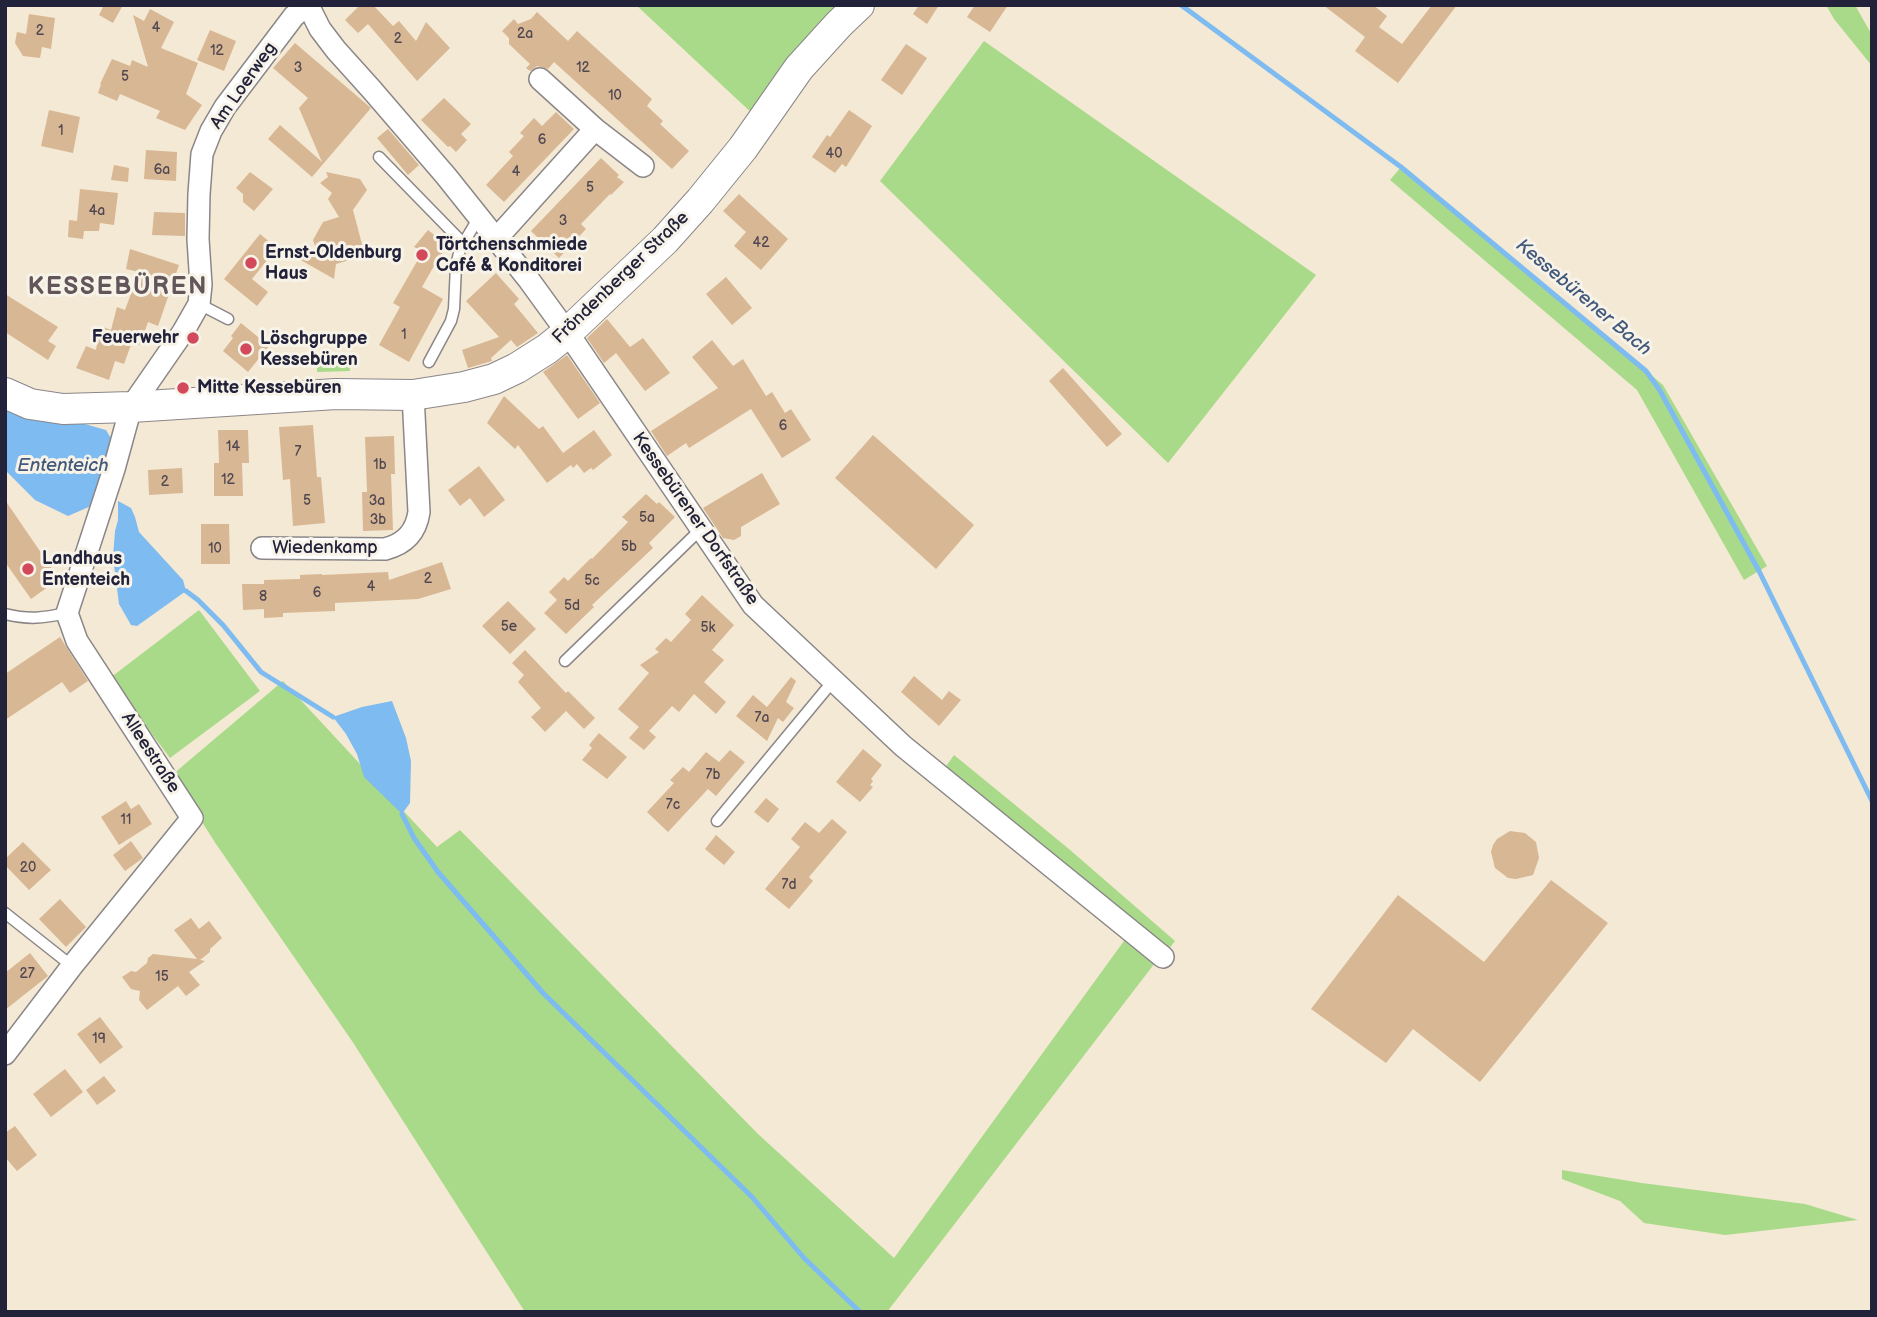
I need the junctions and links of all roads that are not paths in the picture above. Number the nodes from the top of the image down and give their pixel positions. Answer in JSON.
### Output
{"nodes":[{"id":1,"x":308,"y":5,"type":"edge"},
{"id":2,"x":859,"y":5,"type":"edge"},
{"id":3,"x":540,"y":79,"type":"dead end"},
{"id":4,"x":595,"y":129,"type":"junction"},
{"id":5,"x":379,"y":157,"type":"dead end"},
{"id":6,"x":643,"y":166,"type":"dead end"},
{"id":7,"x":479,"y":217,"type":"junction"},
{"id":8,"x":496,"y":239,"type":"junction"},
{"id":9,"x":463,"y":243,"type":"junction"},
{"id":10,"x":199,"y":304,"type":"junction"},
{"id":11,"x":228,"y":318,"type":"dead end"},
{"id":12,"x":567,"y":333,"type":"junction"},
{"id":13,"x":429,"y":362,"type":"dead end"},
{"id":14,"x":5,"y":393,"type":"edge"},
{"id":15,"x":413,"y":396,"type":"junction"},
{"id":16,"x":131,"y":407,"type":"junction"},
{"id":17,"x":701,"y":529,"type":"junction"},
{"id":18,"x":262,"y":548,"type":"dead end"},
{"id":19,"x":67,"y":613,"type":"junction"},
{"id":20,"x":5,"y":614,"type":"edge"},
{"id":21,"x":565,"y":661,"type":"dead end"},
{"id":22,"x":833,"y":681,"type":"junction"},
{"id":23,"x":717,"y":821,"type":"dead end"},
{"id":24,"x":5,"y":913,"type":"edge"},
{"id":25,"x":1163,"y":957,"type":"dead end"},
{"id":26,"x":72,"y":966,"type":"junction"},
{"id":27,"x":5,"y":1054,"type":"edge"}],
"edges":[{"from":1,"to":7,"type":"street","name":"Kessebürener Dorfstraße"},
{"from":1,"to":10,"type":"street","name":"Am Loerweg"},
{"from":2,"to":12,"type":"main road","name":"Fröndenberger Straße"},
{"from":3,"to":4,"type":"street"},
{"from":4,"to":6,"type":"street"},
{"from":4,"to":8,"type":"street"},
{"from":5,"to":9,"type":"lane"},
{"from":7,"to":8,"type":"street","name":"Kessebürener Dorfstraße"},
{"from":7,"to":9,"type":"lane"},
{"from":8,"to":12,"type":"street","name":"Kessebürener Dorfstraße"},
{"from":9,"to":13,"type":"lane"},
{"from":10,"to":11,"type":"lane"},
{"from":10,"to":16,"type":"street","name":"Am Loerweg"},
{"from":12,"to":15,"type":"main road","name":"Fröndenberger Straße"},
{"from":12,"to":17,"type":"street","name":"Kessebürener Dorfstraße"},
{"from":14,"to":16,"type":"main road","name":"Fröndenberger Straße"},
{"from":15,"to":16,"type":"main road","name":"Fröndenberger Straße"},
{"from":15,"to":18,"type":"street","name":"Wiedenkamp"},
{"from":16,"to":19,"type":"street"},
{"from":17,"to":21,"type":"lane"},
{"from":17,"to":22,"type":"street","name":"Kessebürener Dorfstraße"},
{"from":19,"to":20,"type":"lane"},
{"from":19,"to":26,"type":"street","name":"Alleestraße"},
{"from":22,"to":23,"type":"lane"},
{"from":22,"to":25,"type":"street","name":"Kessebürener Dorfstraße"},
{"from":24,"to":26,"type":"lane"},
{"from":26,"to":27,"type":"street","name":"Alleestraße"}]}
